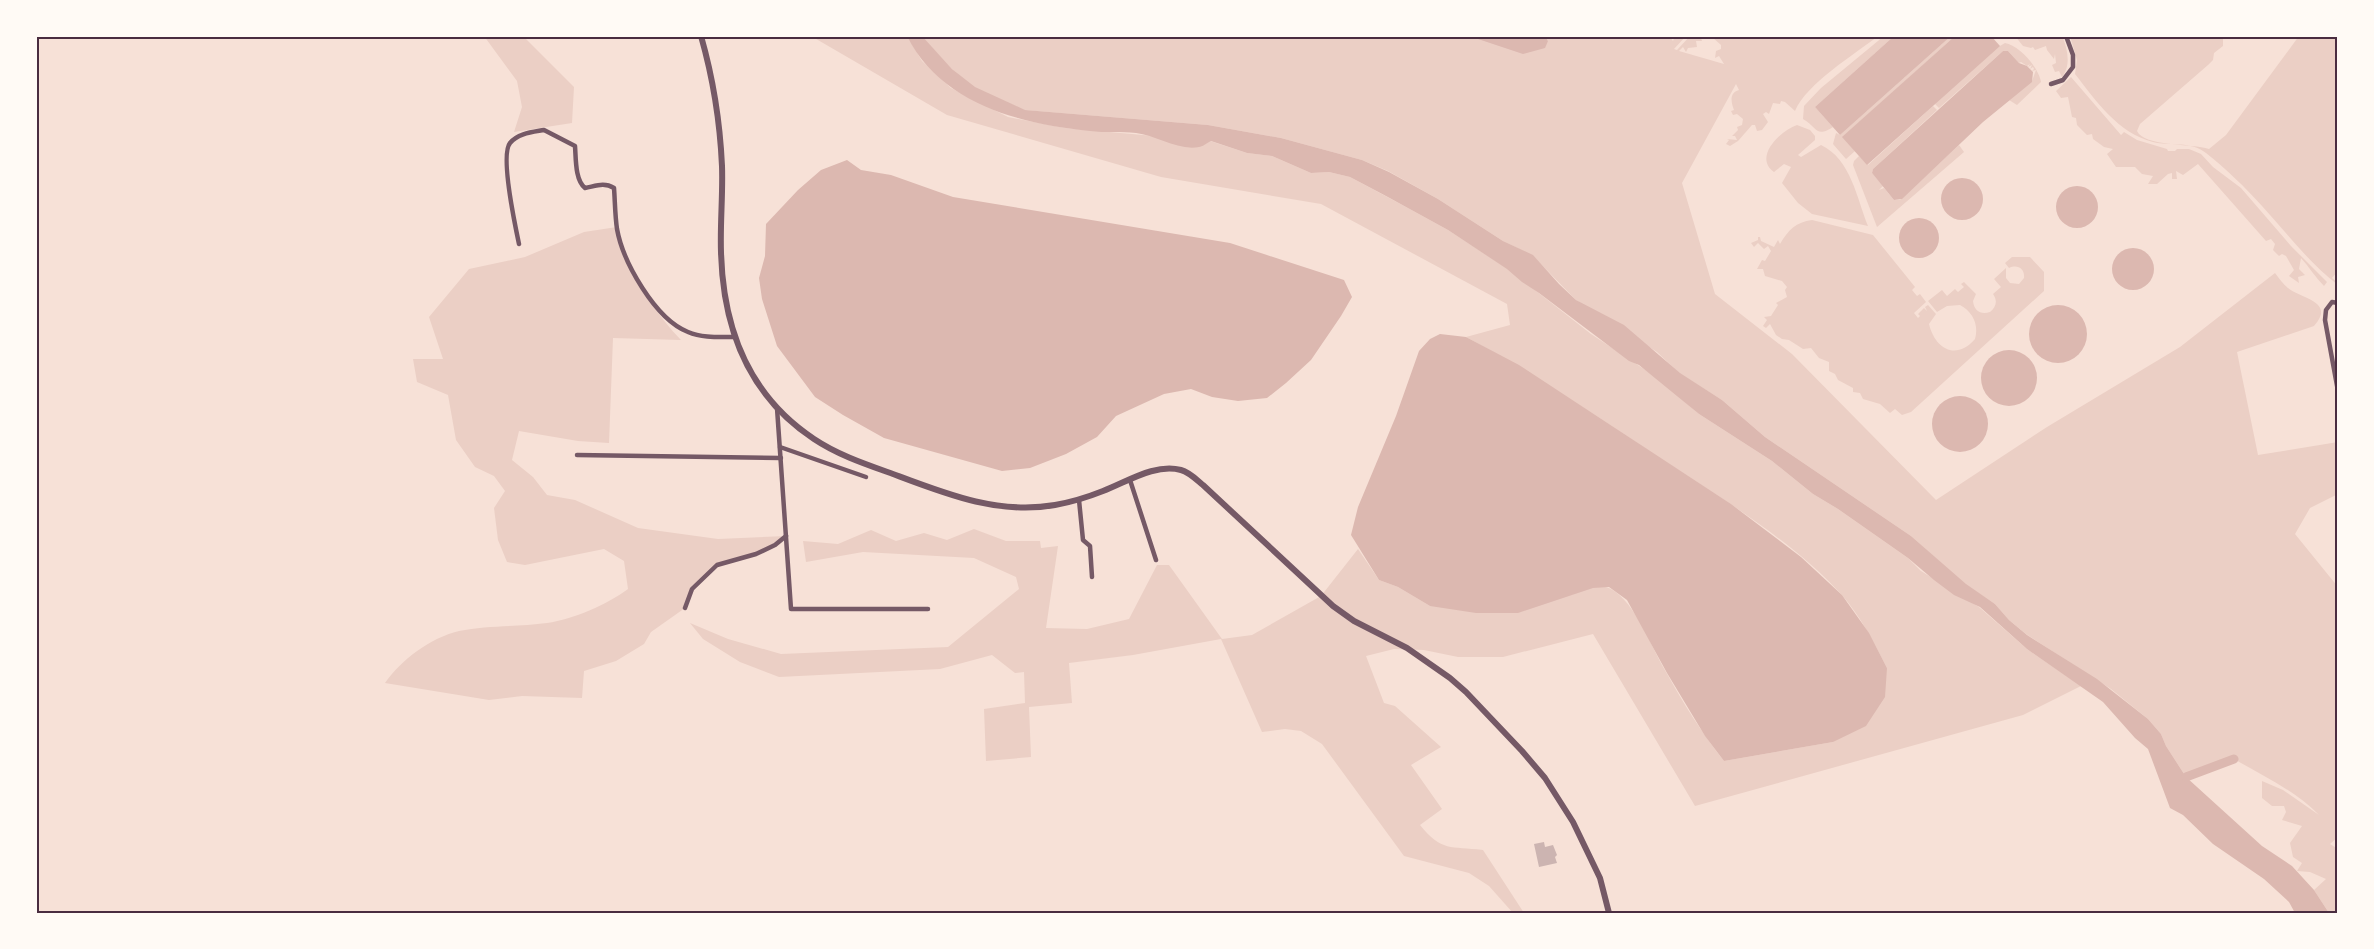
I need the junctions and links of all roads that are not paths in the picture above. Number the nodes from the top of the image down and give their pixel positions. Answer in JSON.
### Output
{"nodes":[{"id":1,"x":700,"y":36,"type":"edge"},
{"id":2,"x":2066,"y":36,"type":"edge"},
{"id":3,"x":2050,"y":84,"type":"dead end"},
{"id":4,"x":519,"y":243,"type":"dead end"},
{"id":5,"x":2338,"y":303,"type":"edge"},
{"id":6,"x":734,"y":337,"type":"junction"},
{"id":7,"x":2338,"y":391,"type":"edge"},
{"id":8,"x":777,"y":408,"type":"junction"},
{"id":9,"x":780,"y":447,"type":"junction"},
{"id":10,"x":577,"y":454,"type":"dead end"},
{"id":11,"x":781,"y":459,"type":"junction"},
{"id":12,"x":866,"y":477,"type":"dead end"},
{"id":13,"x":1130,"y":480,"type":"junction"},
{"id":14,"x":1079,"y":500,"type":"junction"},
{"id":15,"x":786,"y":536,"type":"junction"},
{"id":16,"x":1156,"y":560,"type":"dead end"},
{"id":17,"x":1092,"y":577,"type":"dead end"},
{"id":18,"x":685,"y":609,"type":"dead end"},
{"id":19,"x":928,"y":609,"type":"dead end"},
{"id":20,"x":1609,"y":913,"type":"edge"}],
"edges":[{"from":1,"to":6,"type":"street"},
{"from":2,"to":3,"type":"street"},
{"from":4,"to":6,"type":"street"},
{"from":5,"to":7,"type":"street"},
{"from":6,"to":8,"type":"street"},
{"from":8,"to":9,"type":"street"},
{"from":8,"to":14,"type":"street"},
{"from":9,"to":11,"type":"street"},
{"from":9,"to":12,"type":"street"},
{"from":10,"to":11,"type":"street"},
{"from":11,"to":15,"type":"street"},
{"from":13,"to":14,"type":"street"},
{"from":13,"to":16,"type":"street"},
{"from":13,"to":20,"type":"street"},
{"from":14,"to":17,"type":"street"},
{"from":15,"to":18,"type":"street"},
{"from":15,"to":19,"type":"street"}]}
